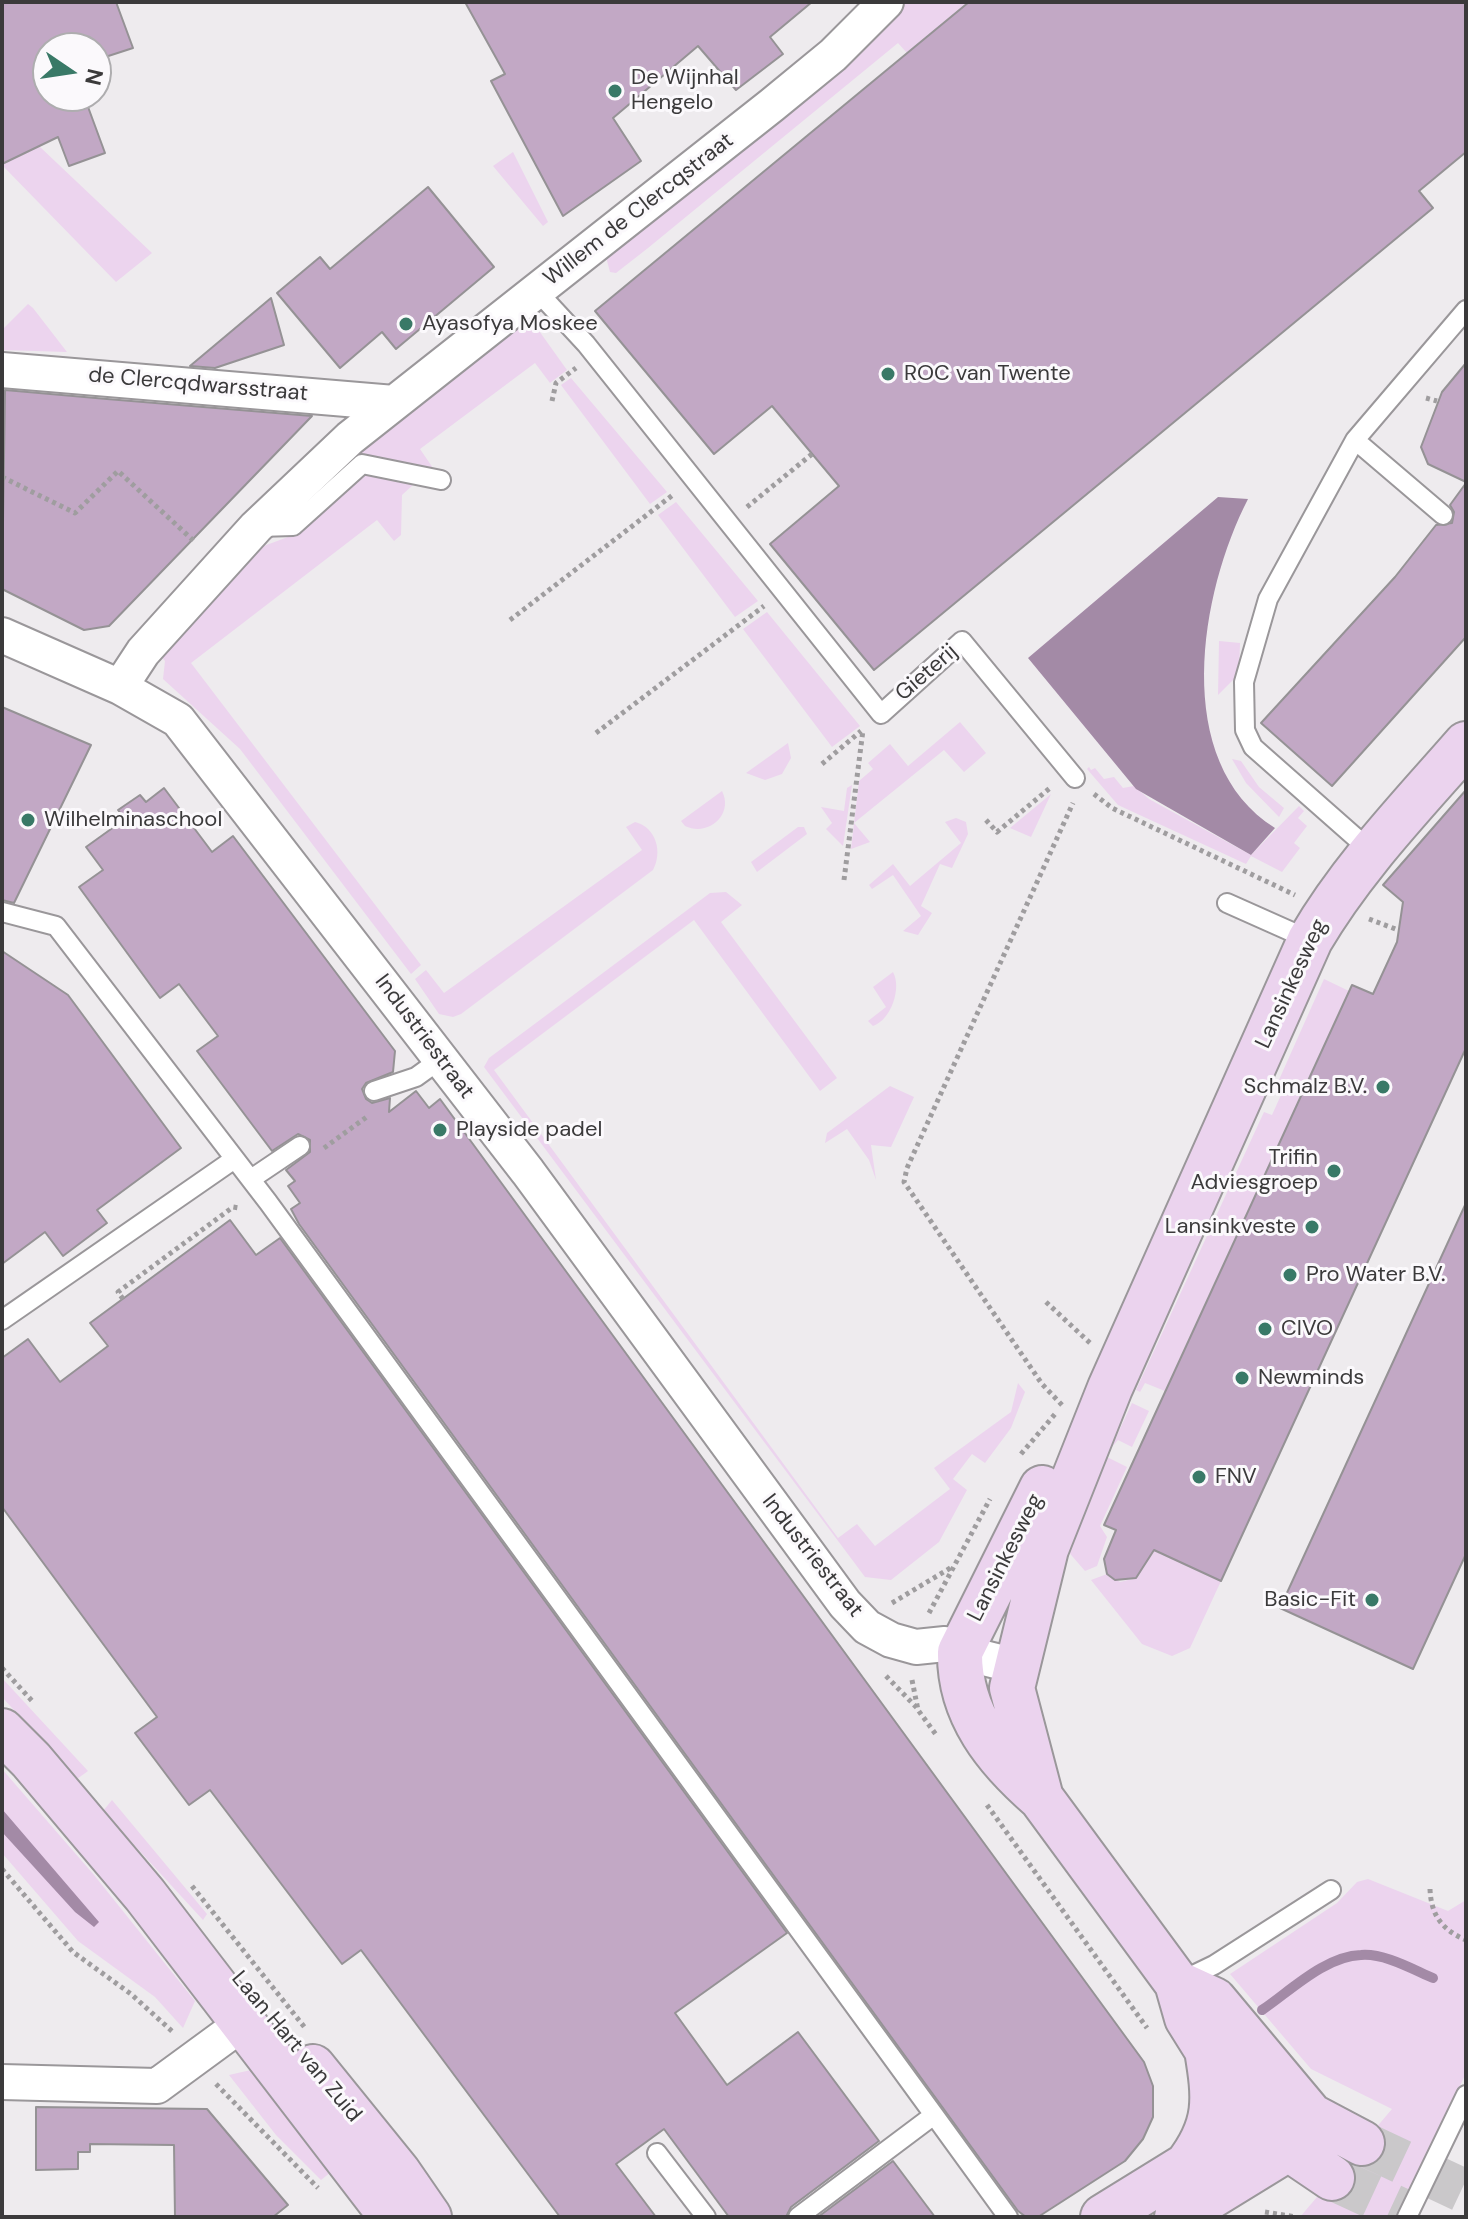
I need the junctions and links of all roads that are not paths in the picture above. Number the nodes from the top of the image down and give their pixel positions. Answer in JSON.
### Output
{"nodes":[{"id":1,"x":886,"y":2,"type":"edge"},
{"id":2,"x":537,"y":291,"type":"junction"},
{"id":3,"x":1466,"y":310,"type":"edge"},
{"id":4,"x":2,"y":370,"type":"edge"},
{"id":5,"x":394,"y":403,"type":"junction"},
{"id":6,"x":1355,"y":440,"type":"junction"},
{"id":7,"x":441,"y":480,"type":"dead end"},
{"id":8,"x":1443,"y":515,"type":"dead end"},
{"id":9,"x":256,"y":527,"type":"junction"},
{"id":10,"x":2,"y":635,"type":"edge"},
{"id":11,"x":120,"y":687,"type":"junction"},
{"id":12,"x":1466,"y":744,"type":"edge"},
{"id":13,"x":1072,"y":775,"type":"road end"},
{"id":14,"x":1372,"y":852,"type":"junction"},
{"id":15,"x":1227,"y":903,"type":"dead end"},
{"id":16,"x":2,"y":912,"type":"edge"},
{"id":17,"x":1320,"y":922,"type":"junction"},
{"id":18,"x":441,"y":1059,"type":"junction"},
{"id":19,"x":374,"y":1091,"type":"dead end"},
{"id":20,"x":300,"y":1146,"type":"dead end"},
{"id":21,"x":233,"y":1160,"type":"junction"},
{"id":22,"x":251,"y":1179,"type":"junction"},
{"id":23,"x":2,"y":1320,"type":"edge"},
{"id":24,"x":1104,"y":1370,"type":"junction"},
{"id":25,"x":960,"y":1652,"type":"junction"},
{"id":26,"x":1016,"y":1666,"type":"junction"},
{"id":27,"x":2,"y":1731,"type":"edge"},
{"id":28,"x":1041,"y":1798,"type":"junction"},
{"id":29,"x":1331,"y":1890,"type":"dead end"},
{"id":30,"x":145,"y":1895,"type":"junction"},
{"id":31,"x":1177,"y":1983,"type":"junction"},
{"id":32,"x":243,"y":2023,"type":"junction"},
{"id":33,"x":1207,"y":2050,"type":"junction"},
{"id":34,"x":2,"y":2082,"type":"edge"},
{"id":35,"x":1466,"y":2095,"type":"edge"},
{"id":36,"x":934,"y":2115,"type":"junction"},
{"id":37,"x":1289,"y":2127,"type":"junction"},
{"id":38,"x":1362,"y":2143,"type":"tunnel mouth"},
{"id":39,"x":657,"y":2153,"type":"dead end"},
{"id":40,"x":1186,"y":2166,"type":"junction"},
{"id":41,"x":1332,"y":2178,"type":"tunnel mouth"},
{"id":42,"x":392,"y":2217,"type":"edge"},
{"id":43,"x":429,"y":2217,"type":"edge"},
{"id":44,"x":706,"y":2217,"type":"edge"},
{"id":45,"x":798,"y":2217,"type":"edge"},
{"id":46,"x":1008,"y":2217,"type":"edge"},
{"id":47,"x":1103,"y":2217,"type":"edge"},
{"id":48,"x":1177,"y":2217,"type":"edge"},
{"id":49,"x":1407,"y":2217,"type":"edge"}],
"edges":[{"from":1,"to":2,"type":"street","name":"Willem de Clercqstraat"},
{"from":2,"to":5,"type":"street","name":"Willem de Clercqstraat"},
{"from":2,"to":13,"type":"lane","name":"Gieterij"},
{"from":3,"to":6,"type":"lane"},
{"from":4,"to":5,"type":"street","name":"de Clercqdwarsstraat"},
{"from":5,"to":9,"type":"street","name":"Willem de Clercqstraat"},
{"from":6,"to":8,"type":"lane"},
{"from":6,"to":14,"type":"lane"},
{"from":7,"to":9,"type":"lane"},
{"from":9,"to":11,"type":"street","name":"Willem de Clercqstraat"},
{"from":10,"to":11,"type":"street","name":"Industriestraat"},
{"from":11,"to":18,"type":"street","name":"Industriestraat"},
{"from":12,"to":14,"type":"main road","name":"Lansinkesweg"},
{"from":14,"to":17,"type":"main road","name":"Lansinkesweg"},
{"from":15,"to":17,"type":"lane"},
{"from":16,"to":21,"type":"lane"},
{"from":17,"to":24,"type":"main road","name":"Lansinkesweg"},
{"from":18,"to":19,"type":"lane"},
{"from":18,"to":25,"type":"street","name":"Industriestraat"},
{"from":20,"to":22,"type":"lane"},
{"from":21,"to":22,"type":"lane"},
{"from":21,"to":23,"type":"lane"},
{"from":22,"to":36,"type":"lane"},
{"from":24,"to":25,"type":"main road","name":"Lansinkesweg"},
{"from":24,"to":26,"type":"main road","name":"Lansinkesweg"},
{"from":25,"to":26,"type":"street","name":"Industriestraat"},
{"from":25,"to":28,"type":"main road"},
{"from":26,"to":28,"type":"main road"},
{"from":27,"to":30,"type":"main road","name":"Laan Hart van Zuid"},
{"from":28,"to":31,"type":"main road"},
{"from":29,"to":31,"type":"lane"},
{"from":30,"to":32,"type":"main road","name":"Laan Hart van Zuid"},
{"from":30,"to":43,"type":"main road","name":"Laan Hart van Zuid"},
{"from":31,"to":33,"type":"main road"},
{"from":31,"to":37,"type":"main road"},
{"from":32,"to":34,"type":"street"},
{"from":32,"to":42,"type":"main road","name":"Laan Hart van Zuid"},
{"from":33,"to":37,"type":"main road"},
{"from":33,"to":40,"type":"main road"},
{"from":35,"to":49,"type":"lane"},
{"from":36,"to":45,"type":"lane"},
{"from":36,"to":46,"type":"lane"},
{"from":37,"to":38,"type":"main road"},
{"from":37,"to":40,"type":"main road"},
{"from":37,"to":41,"type":"main road"},
{"from":37,"to":48,"type":"main road"},
{"from":39,"to":44,"type":"lane"},
{"from":40,"to":47,"type":"main road"}]}
